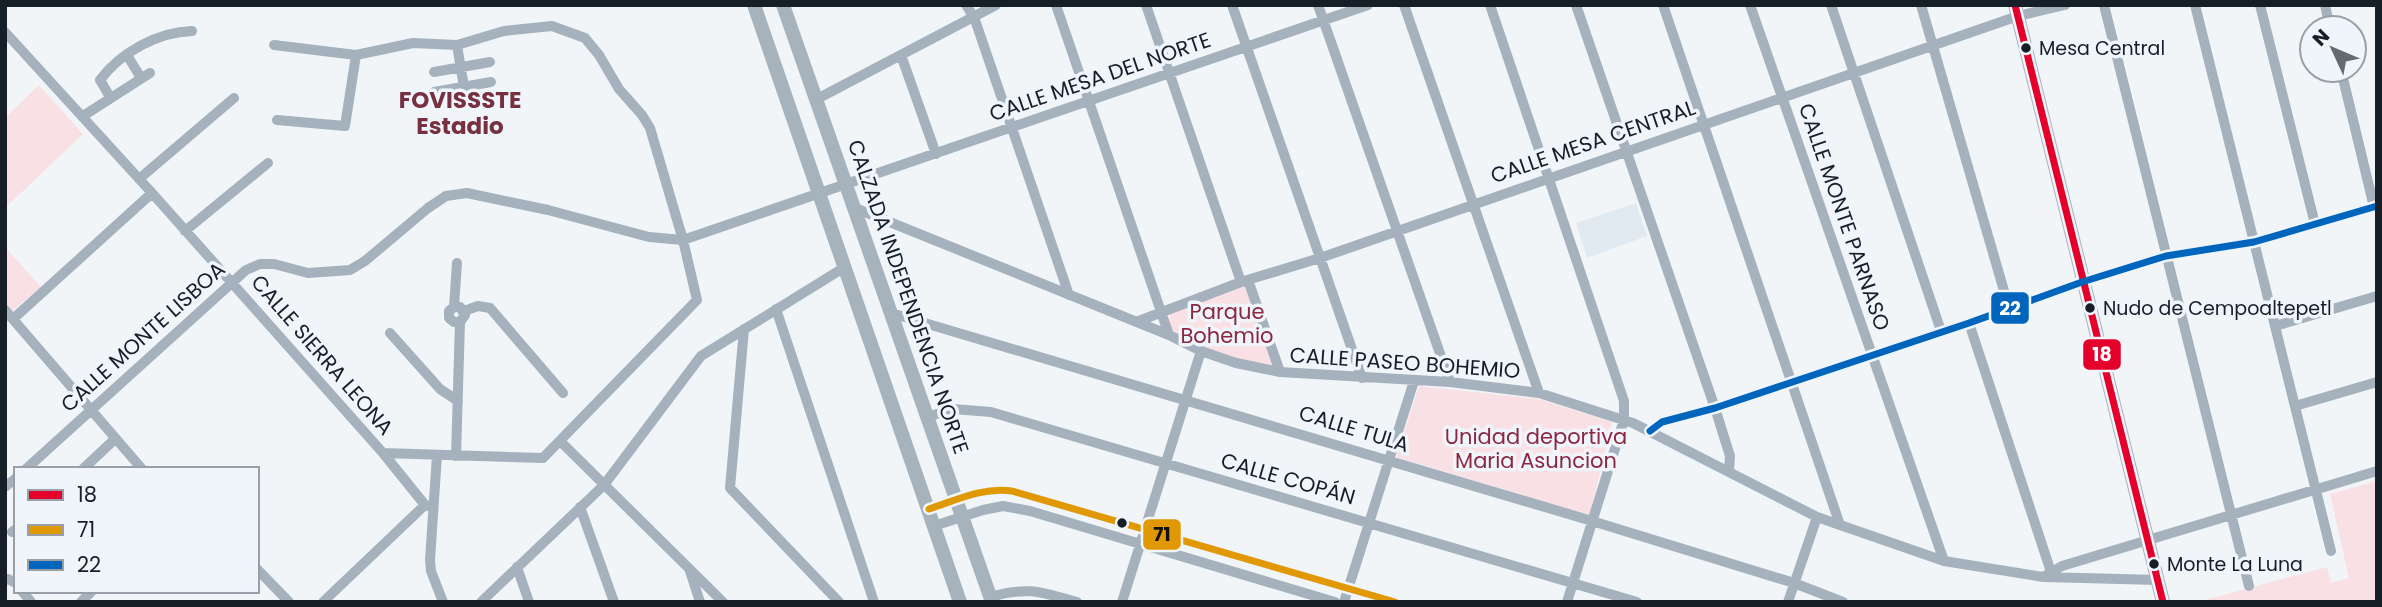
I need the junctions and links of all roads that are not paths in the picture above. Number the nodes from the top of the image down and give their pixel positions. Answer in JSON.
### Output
{"nodes":[{"id":1,"x":754,"y":5,"type":"edge"},
{"id":2,"x":783,"y":5,"type":"edge"},
{"id":3,"x":966,"y":5,"type":"edge"},
{"id":4,"x":996,"y":5,"type":"edge"},
{"id":5,"x":1056,"y":5,"type":"edge"},
{"id":6,"x":1146,"y":5,"type":"edge"},
{"id":7,"x":1232,"y":5,"type":"edge"},
{"id":8,"x":1318,"y":5,"type":"edge"},
{"id":9,"x":1368,"y":5,"type":"edge"},
{"id":10,"x":1404,"y":5,"type":"edge"},
{"id":11,"x":1490,"y":5,"type":"edge"},
{"id":12,"x":1576,"y":5,"type":"edge"},
{"id":13,"x":1663,"y":5,"type":"edge"},
{"id":14,"x":1750,"y":5,"type":"edge"},
{"id":15,"x":1832,"y":5,"type":"edge"},
{"id":16,"x":1921,"y":5,"type":"edge"},
{"id":17,"x":2065,"y":5,"type":"edge"},
{"id":18,"x":2104,"y":5,"type":"edge"},
{"id":19,"x":2195,"y":5,"type":"edge"},
{"id":20,"x":2260,"y":5,"type":"edge"},
{"id":21,"x":2017,"y":11,"type":"edge"},
{"id":22,"x":974,"y":17,"type":"junction"},
{"id":23,"x":1324,"y":20,"type":"junction"},
{"id":24,"x":192,"y":31,"type":"dead end"},
{"id":25,"x":9,"y":36,"type":"edge"},
{"id":26,"x":274,"y":45,"type":"dead end"},
{"id":27,"x":457,"y":45,"type":"junction"},
{"id":28,"x":1933,"y":46,"type":"junction"},
{"id":29,"x":1246,"y":47,"type":"junction"},
{"id":30,"x":127,"y":55,"type":"junction"},
{"id":31,"x":356,"y":55,"type":"junction"},
{"id":32,"x":901,"y":55,"type":"junction"},
{"id":33,"x":490,"y":62,"type":"dead end"},
{"id":34,"x":461,"y":67,"type":"junction"},
{"id":35,"x":434,"y":72,"type":"dead end"},
{"id":36,"x":1169,"y":73,"type":"junction"},
{"id":37,"x":1854,"y":73,"type":"junction"},
{"id":38,"x":491,"y":82,"type":"dead end"},
{"id":39,"x":2344,"y":84,"type":"edge"},
{"id":40,"x":464,"y":87,"type":"junction"},
{"id":41,"x":434,"y":92,"type":"dead end"},
{"id":42,"x":110,"y":97,"type":"junction"},
{"id":43,"x":234,"y":98,"type":"dead end"},
{"id":44,"x":1782,"y":98,"type":"junction"},
{"id":45,"x":817,"y":99,"type":"junction"},
{"id":46,"x":1089,"y":102,"type":"junction"},
{"id":47,"x":83,"y":116,"type":"junction"},
{"id":48,"x":277,"y":120,"type":"dead end"},
{"id":49,"x":1705,"y":125,"type":"junction"},
{"id":50,"x":1013,"y":128,"type":"junction"},
{"id":51,"x":1627,"y":151,"type":"junction"},
{"id":52,"x":936,"y":154,"type":"junction"},
{"id":53,"x":268,"y":163,"type":"dead end"},
{"id":54,"x":1549,"y":178,"type":"junction"},
{"id":55,"x":139,"y":179,"type":"junction"},
{"id":56,"x":846,"y":185,"type":"junction"},
{"id":57,"x":152,"y":193,"type":"junction"},
{"id":58,"x":820,"y":194,"type":"junction"},
{"id":59,"x":1473,"y":204,"type":"junction"},
{"id":60,"x":2375,"y":207,"type":"edge"},
{"id":61,"x":855,"y":208,"type":"junction"},
{"id":62,"x":2315,"y":224,"type":"junction"},
{"id":63,"x":186,"y":230,"type":"junction"},
{"id":64,"x":1397,"y":230,"type":"junction"},
{"id":65,"x":683,"y":240,"type":"junction"},
{"id":66,"x":2254,"y":242,"type":"junction"},
{"id":67,"x":2166,"y":256,"type":"junction"},
{"id":68,"x":1320,"y":258,"type":"junction"},
{"id":69,"x":457,"y":263,"type":"dead end"},
{"id":70,"x":845,"y":267,"type":"junction"},
{"id":71,"x":1245,"y":281,"type":"junction"},
{"id":72,"x":231,"y":282,"type":"junction"},
{"id":73,"x":2082,"y":282,"type":"junction"},
{"id":74,"x":1069,"y":295,"type":"junction"},
{"id":75,"x":2377,"y":296,"type":"edge"},
{"id":76,"x":2009,"y":308,"type":"junction"},
{"id":77,"x":776,"y":309,"type":"junction"},
{"id":78,"x":5,"y":310,"type":"edge"},
{"id":79,"x":891,"y":313,"type":"junction"},
{"id":80,"x":1161,"y":313,"type":"junction"},
{"id":81,"x":460,"y":314,"type":"junction"},
{"id":82,"x":13,"y":319,"type":"junction"},
{"id":83,"x":1136,"y":322,"type":"junction"},
{"id":84,"x":1969,"y":323,"type":"junction"},
{"id":85,"x":2275,"y":326,"type":"junction"},
{"id":86,"x":744,"y":329,"type":"junction"},
{"id":87,"x":1941,"y":331,"type":"junction"},
{"id":88,"x":390,"y":333,"type":"dead end"},
{"id":89,"x":1169,"y":335,"type":"junction"},
{"id":90,"x":1201,"y":351,"type":"junction"},
{"id":91,"x":1872,"y":355,"type":"junction"},
{"id":92,"x":1280,"y":373,"type":"junction"},
{"id":93,"x":1362,"y":378,"type":"junction"},
{"id":94,"x":1414,"y":381,"type":"junction"},
{"id":95,"x":1450,"y":382,"type":"junction"},
{"id":96,"x":1791,"y":382,"type":"junction"},
{"id":97,"x":2377,"y":382,"type":"edge"},
{"id":98,"x":563,"y":393,"type":"dead end"},
{"id":99,"x":1539,"y":393,"type":"junction"},
{"id":100,"x":1186,"y":400,"type":"junction"},
{"id":101,"x":458,"y":401,"type":"junction"},
{"id":102,"x":2295,"y":406,"type":"junction"},
{"id":103,"x":1715,"y":408,"type":"junction"},
{"id":104,"x":91,"y":411,"type":"junction"},
{"id":105,"x":927,"y":417,"type":"junction"},
{"id":106,"x":1624,"y":420,"type":"junction"},
{"id":107,"x":1650,"y":431,"type":"junction"},
{"id":108,"x":116,"y":439,"type":"junction"},
{"id":109,"x":560,"y":442,"type":"junction"},
{"id":110,"x":383,"y":453,"type":"junction"},
{"id":111,"x":437,"y":455,"type":"junction"},
{"id":112,"x":456,"y":456,"type":"junction"},
{"id":113,"x":1388,"y":460,"type":"junction"},
{"id":114,"x":1166,"y":463,"type":"junction"},
{"id":115,"x":28,"y":467,"type":"edge"},
{"id":116,"x":85,"y":467,"type":"edge"},
{"id":117,"x":140,"y":467,"type":"edge"},
{"id":118,"x":1729,"y":470,"type":"junction"},
{"id":119,"x":2377,"y":471,"type":"edge"},
{"id":120,"x":604,"y":485,"type":"junction"},
{"id":121,"x":2316,"y":490,"type":"junction"},
{"id":122,"x":956,"y":499,"type":"junction"},
{"id":123,"x":429,"y":506,"type":"junction"},
{"id":124,"x":580,"y":507,"type":"junction"},
{"id":125,"x":929,"y":509,"type":"junction"},
{"id":126,"x":2231,"y":515,"type":"junction"},
{"id":127,"x":963,"y":517,"type":"junction"},
{"id":128,"x":1817,"y":517,"type":"junction"},
{"id":129,"x":1592,"y":521,"type":"junction"},
{"id":130,"x":1368,"y":523,"type":"junction"},
{"id":131,"x":1840,"y":525,"type":"junction"},
{"id":132,"x":934,"y":526,"type":"junction"},
{"id":133,"x":1145,"y":528,"type":"junction"},
{"id":134,"x":2149,"y":540,"type":"junction"},
{"id":135,"x":1140,"y":544,"type":"junction"},
{"id":136,"x":2331,"y":551,"type":"dead end"},
{"id":137,"x":1944,"y":561,"type":"junction"},
{"id":138,"x":517,"y":567,"type":"junction"},
{"id":139,"x":689,"y":568,"type":"junction"},
{"id":140,"x":259,"y":571,"type":"edge"},
{"id":141,"x":2049,"y":575,"type":"junction"},
{"id":142,"x":2158,"y":580,"type":"junction"},
{"id":143,"x":1573,"y":583,"type":"junction"},
{"id":144,"x":1794,"y":583,"type":"junction"},
{"id":145,"x":2249,"y":586,"type":"dead end"},
{"id":146,"x":1348,"y":588,"type":"junction"},
{"id":147,"x":991,"y":599,"type":"edge"},
{"id":148,"x":289,"y":602,"type":"edge"},
{"id":149,"x":323,"y":602,"type":"edge"},
{"id":150,"x":443,"y":602,"type":"edge"},
{"id":151,"x":481,"y":602,"type":"edge"},
{"id":152,"x":529,"y":602,"type":"edge"},
{"id":153,"x":614,"y":602,"type":"edge"},
{"id":154,"x":700,"y":602,"type":"edge"},
{"id":155,"x":723,"y":602,"type":"edge"},
{"id":156,"x":839,"y":602,"type":"edge"},
{"id":157,"x":874,"y":602,"type":"edge"},
{"id":158,"x":960,"y":602,"type":"edge"},
{"id":159,"x":1077,"y":602,"type":"edge"},
{"id":160,"x":1122,"y":602,"type":"edge"},
{"id":161,"x":1335,"y":602,"type":"edge"},
{"id":162,"x":1343,"y":602,"type":"edge"},
{"id":163,"x":1395,"y":602,"type":"edge"},
{"id":164,"x":1567,"y":602,"type":"edge"},
{"id":165,"x":1637,"y":602,"type":"edge"},
{"id":166,"x":1788,"y":602,"type":"edge"},
{"id":167,"x":1843,"y":602,"type":"edge"},
{"id":168,"x":2163,"y":602,"type":"edge"}],
"edges":[{"from":1,"to":58,"type":"main road"},
{"from":2,"to":45,"type":"main road","name":"CALZADA INDEPENDENCIA NORTE"},
{"from":3,"to":22,"type":"street"},
{"from":4,"to":22,"type":"street"},
{"from":5,"to":46,"type":"street"},
{"from":6,"to":36,"type":"street"},
{"from":7,"to":29,"type":"street"},
{"from":8,"to":23,"type":"street"},
{"from":9,"to":23,"type":"street","name":"CALLE MESA DEL NORTE"},
{"from":10,"to":59,"type":"street"},
{"from":11,"to":54,"type":"street"},
{"from":12,"to":51,"type":"street"},
{"from":13,"to":49,"type":"street"},
{"from":14,"to":44,"type":"street","name":"CALLE MONTE PARNASO"},
{"from":15,"to":37,"type":"street"},
{"from":16,"to":28,"type":"street"},
{"from":17,"to":21,"type":"street","name":"CALLE MESA CENTRAL"},
{"from":18,"to":67,"type":"street"},
{"from":19,"to":66,"type":"street"},
{"from":20,"to":62,"type":"street"},
{"from":21,"to":28,"type":"street","name":"CALLE MESA CENTRAL"},
{"from":21,"to":73,"type":"main road"},
{"from":22,"to":32,"type":"street"},
{"from":22,"to":50,"type":"street"},
{"from":23,"to":29,"type":"street","name":"CALLE MESA DEL NORTE"},
{"from":23,"to":64,"type":"street"},
{"from":24,"to":30,"type":"street"},
{"from":25,"to":47,"type":"street","name":"CALLE SIERRA LEONA"},
{"from":26,"to":31,"type":"street"},
{"from":27,"to":31,"type":"street"},
{"from":27,"to":34,"type":"street"},
{"from":27,"to":65,"type":"street"},
{"from":28,"to":37,"type":"street","name":"CALLE MESA CENTRAL"},
{"from":28,"to":76,"type":"street"},
{"from":29,"to":36,"type":"street","name":"CALLE MESA DEL NORTE"},
{"from":29,"to":68,"type":"street"},
{"from":30,"to":42,"type":"street"},
{"from":30,"to":42,"type":"street"},
{"from":31,"to":48,"type":"street"},
{"from":32,"to":45,"type":"street"},
{"from":32,"to":52,"type":"street"},
{"from":33,"to":34,"type":"street"},
{"from":34,"to":35,"type":"street"},
{"from":34,"to":40,"type":"street"},
{"from":36,"to":46,"type":"street","name":"CALLE MESA DEL NORTE"},
{"from":36,"to":71,"type":"street"},
{"from":37,"to":44,"type":"street","name":"CALLE MESA CENTRAL"},
{"from":37,"to":87,"type":"street"},
{"from":38,"to":40,"type":"street"},
{"from":39,"to":60,"type":"street"},
{"from":40,"to":41,"type":"street"},
{"from":42,"to":47,"type":"street"},
{"from":43,"to":55,"type":"street"},
{"from":44,"to":49,"type":"street","name":"CALLE MESA CENTRAL"},
{"from":44,"to":91,"type":"street","name":"CALLE MONTE PARNASO"},
{"from":45,"to":56,"type":"main road","name":"CALZADA INDEPENDENCIA NORTE"},
{"from":46,"to":50,"type":"street","name":"CALLE MESA DEL NORTE"},
{"from":46,"to":80,"type":"street"},
{"from":47,"to":55,"type":"street","name":"CALLE SIERRA LEONA"},
{"from":49,"to":51,"type":"street","name":"CALLE MESA CENTRAL"},
{"from":49,"to":96,"type":"street"},
{"from":50,"to":52,"type":"street","name":"CALLE MESA DEL NORTE"},
{"from":50,"to":74,"type":"street"},
{"from":51,"to":54,"type":"street","name":"CALLE MESA CENTRAL"},
{"from":51,"to":103,"type":"street"},
{"from":52,"to":56,"type":"street","name":"CALLE MESA DEL NORTE"},
{"from":53,"to":63,"type":"street"},
{"from":54,"to":59,"type":"street","name":"CALLE MESA CENTRAL"},
{"from":54,"to":106,"type":"street"},
{"from":55,"to":57,"type":"street","name":"CALLE SIERRA LEONA"},
{"from":56,"to":58,"type":"street","name":"CALLE MONTE LISBOA"},
{"from":56,"to":61,"type":"main road","name":"CALZADA INDEPENDENCIA NORTE"},
{"from":57,"to":63,"type":"street","name":"CALLE SIERRA LEONA"},
{"from":57,"to":82,"type":"street"},
{"from":58,"to":65,"type":"street","name":"CALLE MONTE LISBOA"},
{"from":58,"to":70,"type":"main road"},
{"from":59,"to":64,"type":"street","name":"CALLE MESA CENTRAL"},
{"from":59,"to":99,"type":"street"},
{"from":60,"to":62,"type":"street"},
{"from":61,"to":74,"type":"street","name":"CALLE PASEO BOHEMIO"},
{"from":61,"to":79,"type":"main road","name":"CALZADA INDEPENDENCIA NORTE"},
{"from":62,"to":66,"type":"street"},
{"from":63,"to":72,"type":"street","name":"CALLE SIERRA LEONA"},
{"from":64,"to":68,"type":"street","name":"CALLE MESA CENTRAL"},
{"from":64,"to":95,"type":"street"},
{"from":65,"to":72,"type":"street","name":"CALLE MONTE LISBOA"},
{"from":65,"to":109,"type":"street"},
{"from":66,"to":67,"type":"street"},
{"from":66,"to":85,"type":"street"},
{"from":67,"to":73,"type":"street"},
{"from":67,"to":126,"type":"street"},
{"from":68,"to":71,"type":"street","name":"CALLE MESA CENTRAL"},
{"from":68,"to":93,"type":"street"},
{"from":69,"to":81,"type":"street"},
{"from":70,"to":77,"type":"street"},
{"from":70,"to":125,"type":"main road"},
{"from":71,"to":80,"type":"street","name":"CALLE MESA CENTRAL"},
{"from":71,"to":92,"type":"street"},
{"from":72,"to":104,"type":"street","name":"CALLE MONTE LISBOA"},
{"from":72,"to":110,"type":"street","name":"CALLE SIERRA LEONA"},
{"from":73,"to":76,"type":"street"},
{"from":73,"to":134,"type":"main road"},
{"from":74,"to":83,"type":"street","name":"CALLE PASEO BOHEMIO"},
{"from":75,"to":85,"type":"street"},
{"from":76,"to":84,"type":"street"},
{"from":77,"to":86,"type":"street"},
{"from":77,"to":157,"type":"street"},
{"from":78,"to":82,"type":"street"},
{"from":79,"to":100,"type":"street","name":"CALLE TULA"},
{"from":79,"to":105,"type":"main road","name":"CALZADA INDEPENDENCIA NORTE"},
{"from":80,"to":83,"type":"street","name":"CALLE MESA CENTRAL"},
{"from":80,"to":89,"type":"street"},
{"from":81,"to":98,"type":"street"},
{"from":81,"to":101,"type":"street"},
{"from":82,"to":104,"type":"street"},
{"from":83,"to":89,"type":"street","name":"CALLE PASEO BOHEMIO"},
{"from":84,"to":87,"type":"street"},
{"from":84,"to":141,"type":"street"},
{"from":85,"to":102,"type":"street"},
{"from":86,"to":120,"type":"street"},
{"from":86,"to":156,"type":"street"},
{"from":87,"to":91,"type":"street"},
{"from":88,"to":101,"type":"street"},
{"from":89,"to":90,"type":"street","name":"CALLE PASEO BOHEMIO"},
{"from":90,"to":92,"type":"street","name":"CALLE PASEO BOHEMIO"},
{"from":90,"to":100,"type":"street"},
{"from":91,"to":96,"type":"street"},
{"from":91,"to":137,"type":"street","name":"CALLE MONTE PARNASO"},
{"from":92,"to":93,"type":"street","name":"CALLE PASEO BOHEMIO"},
{"from":93,"to":94,"type":"street","name":"CALLE PASEO BOHEMIO"},
{"from":94,"to":95,"type":"street","name":"CALLE PASEO BOHEMIO"},
{"from":94,"to":113,"type":"street"},
{"from":95,"to":99,"type":"street","name":"CALLE PASEO BOHEMIO"},
{"from":96,"to":103,"type":"street"},
{"from":96,"to":131,"type":"street"},
{"from":97,"to":102,"type":"street"},
{"from":99,"to":106,"type":"street","name":"CALLE PASEO BOHEMIO"},
{"from":100,"to":113,"type":"street","name":"CALLE TULA"},
{"from":100,"to":114,"type":"street"},
{"from":101,"to":112,"type":"street"},
{"from":102,"to":121,"type":"street"},
{"from":103,"to":107,"type":"street"},
{"from":103,"to":118,"type":"street"},
{"from":104,"to":108,"type":"street"},
{"from":104,"to":115,"type":"street","name":"CALLE MONTE LISBOA"},
{"from":105,"to":114,"type":"street","name":"CALLE COPÁN"},
{"from":105,"to":122,"type":"main road","name":"CALZADA INDEPENDENCIA NORTE"},
{"from":106,"to":107,"type":"street","name":"CALLE PASEO BOHEMIO"},
{"from":106,"to":129,"type":"street"},
{"from":107,"to":118,"type":"street","name":"CALLE PASEO BOHEMIO"},
{"from":108,"to":116,"type":"street"},
{"from":108,"to":117,"type":"street"},
{"from":109,"to":112,"type":"street"},
{"from":109,"to":120,"type":"street"},
{"from":110,"to":111,"type":"street"},
{"from":110,"to":123,"type":"street","name":"CALLE SIERRA LEONA"},
{"from":111,"to":112,"type":"street"},
{"from":111,"to":123,"type":"street"},
{"from":113,"to":129,"type":"street","name":"CALLE TULA"},
{"from":113,"to":130,"type":"street"},
{"from":114,"to":130,"type":"street","name":"CALLE COPÁN"},
{"from":114,"to":133,"type":"street"},
{"from":118,"to":128,"type":"street","name":"CALLE PASEO BOHEMIO"},
{"from":119,"to":121,"type":"street"},
{"from":120,"to":124,"type":"street"},
{"from":120,"to":139,"type":"street"},
{"from":121,"to":126,"type":"street"},
{"from":121,"to":136,"type":"street"},
{"from":122,"to":125,"type":"street"},
{"from":122,"to":127,"type":"main road","name":"CALZADA INDEPENDENCIA NORTE"},
{"from":122,"to":133,"type":"street"},
{"from":123,"to":149,"type":"street"},
{"from":123,"to":150,"type":"street"},
{"from":124,"to":138,"type":"street"},
{"from":124,"to":153,"type":"street"},
{"from":125,"to":132,"type":"main road"},
{"from":126,"to":134,"type":"street"},
{"from":126,"to":145,"type":"street"},
{"from":127,"to":132,"type":"street"},
{"from":127,"to":135,"type":"street"},
{"from":127,"to":147,"type":"main road","name":"CALZADA INDEPENDENCIA NORTE"},
{"from":128,"to":131,"type":"street","name":"CALLE PASEO BOHEMIO"},
{"from":128,"to":144,"type":"street"},
{"from":129,"to":143,"type":"street"},
{"from":129,"to":144,"type":"street","name":"CALLE TULA"},
{"from":130,"to":143,"type":"street","name":"CALLE COPÁN"},
{"from":130,"to":146,"type":"street"},
{"from":131,"to":137,"type":"street","name":"CALLE PASEO BOHEMIO"},
{"from":132,"to":158,"type":"main road"},
{"from":133,"to":135,"type":"street"},
{"from":133,"to":146,"type":"street"},
{"from":134,"to":141,"type":"street"},
{"from":134,"to":142,"type":"main road"},
{"from":135,"to":160,"type":"street"},
{"from":135,"to":161,"type":"street"},
{"from":137,"to":141,"type":"street","name":"CALLE PASEO BOHEMIO"},
{"from":138,"to":151,"type":"street"},
{"from":138,"to":152,"type":"street"},
{"from":139,"to":154,"type":"street"},
{"from":139,"to":155,"type":"street"},
{"from":140,"to":148,"type":"street"},
{"from":141,"to":142,"type":"street","name":"CALLE PASEO BOHEMIO"},
{"from":142,"to":168,"type":"main road"},
{"from":143,"to":164,"type":"street"},
{"from":143,"to":165,"type":"street","name":"CALLE COPÁN"},
{"from":144,"to":166,"type":"street"},
{"from":144,"to":167,"type":"street","name":"CALLE TULA"},
{"from":146,"to":162,"type":"street"},
{"from":146,"to":163,"type":"street"},
{"from":147,"to":159,"type":"street"}]}
